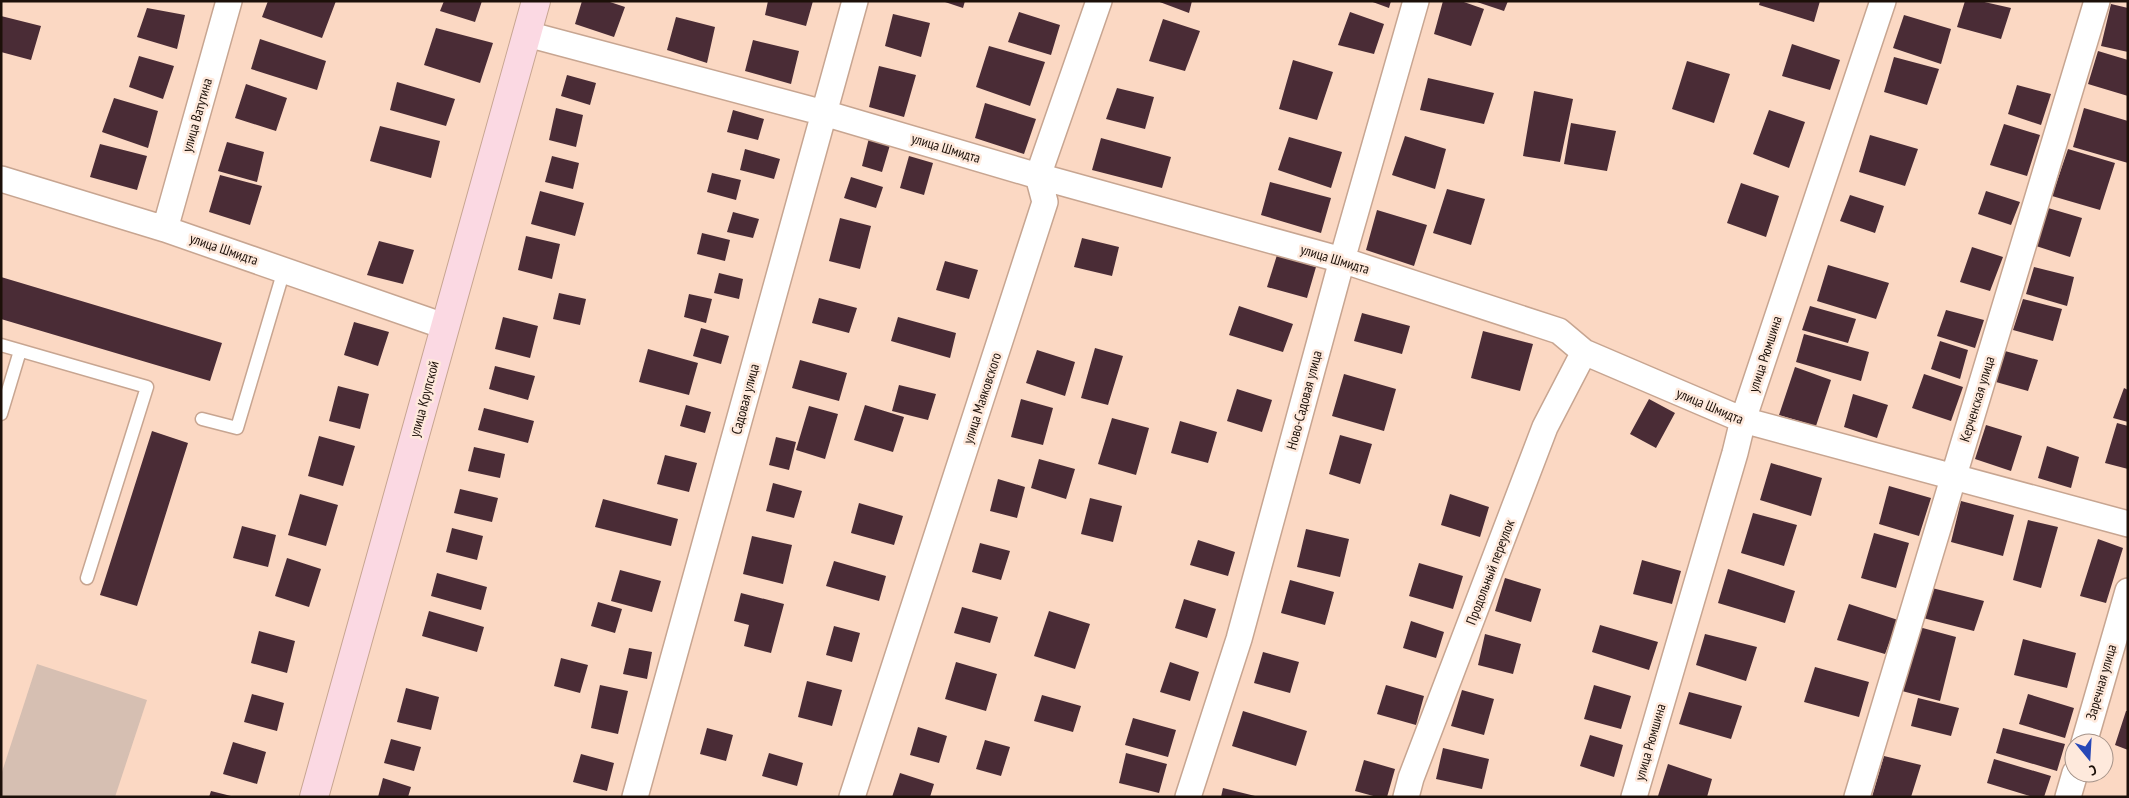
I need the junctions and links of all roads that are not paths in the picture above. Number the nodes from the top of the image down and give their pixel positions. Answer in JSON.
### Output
{"nodes":[{"id":1,"x":229,"y":1,"type":"edge"},
{"id":2,"x":536,"y":1,"type":"edge"},
{"id":3,"x":855,"y":1,"type":"edge"},
{"id":4,"x":1099,"y":1,"type":"edge"},
{"id":5,"x":1416,"y":1,"type":"edge"},
{"id":6,"x":1883,"y":1,"type":"edge"},
{"id":7,"x":2097,"y":1,"type":"edge"},
{"id":8,"x":527,"y":34,"type":"junction"},
{"id":9,"x":824,"y":112,"type":"junction"},
{"id":10,"x":1038,"y":176,"type":"junction"},
{"id":11,"x":1,"y":179,"type":"edge"},
{"id":12,"x":166,"y":229,"type":"junction"},
{"id":13,"x":1342,"y":260,"type":"junction"},
{"id":14,"x":284,"y":270,"type":"junction"},
{"id":15,"x":444,"y":326,"type":"junction"},
{"id":16,"x":1,"y":345,"type":"edge"},
{"id":17,"x":20,"y":351,"type":"junction"},
{"id":18,"x":1584,"y":352,"type":"junction"},
{"id":19,"x":1,"y":414,"type":"edge"},
{"id":20,"x":202,"y":419,"type":"dead end"},
{"id":21,"x":1743,"y":420,"type":"junction"},
{"id":22,"x":1953,"y":478,"type":"junction"},
{"id":23,"x":2128,"y":524,"type":"edge"},
{"id":24,"x":87,"y":578,"type":"dead end"},
{"id":25,"x":2128,"y":591,"type":"edge"},
{"id":26,"x":2087,"y":733,"type":"edge"},
{"id":27,"x":2072,"y":783,"type":"edge"},
{"id":28,"x":314,"y":797,"type":"edge"},
{"id":29,"x":635,"y":797,"type":"edge"},
{"id":30,"x":852,"y":797,"type":"edge"},
{"id":31,"x":1188,"y":797,"type":"edge"},
{"id":32,"x":1406,"y":797,"type":"edge"},
{"id":33,"x":1634,"y":797,"type":"edge"},
{"id":34,"x":1857,"y":797,"type":"edge"},
{"id":35,"x":2068,"y":797,"type":"edge"}],
"edges":[{"from":1,"to":12,"type":"street","name":"улица Ватутина"},
{"from":2,"to":8,"type":"main road","name":"улица Крупской"},
{"from":3,"to":9,"type":"street","name":"Садовая улица"},
{"from":4,"to":10,"type":"street"},
{"from":5,"to":13,"type":"street","name":"Ново-Садовая улица"},
{"from":6,"to":21,"type":"street","name":"улица Рюмшина"},
{"from":7,"to":22,"type":"street","name":"Керченская улица"},
{"from":8,"to":9,"type":"street","name":"улица Шмидта"},
{"from":8,"to":15,"type":"main road","name":"улица Крупской"},
{"from":9,"to":10,"type":"street","name":"улица Шмидта"},
{"from":9,"to":29,"type":"street","name":"Садовая улица"},
{"from":10,"to":13,"type":"street","name":"улица Шмидта"},
{"from":10,"to":30,"type":"street","name":"улица Маяковского"},
{"from":11,"to":12,"type":"street","name":"улица Шмидта"},
{"from":12,"to":14,"type":"street","name":"улица Шмидта"},
{"from":13,"to":18,"type":"street","name":"улица Шмидта"},
{"from":13,"to":31,"type":"street","name":"Ново-Садовая улица"},
{"from":14,"to":15,"type":"street","name":"улица Шмидта"},
{"from":14,"to":20,"type":"lane"},
{"from":15,"to":28,"type":"main road","name":"улица Крупской"},
{"from":16,"to":17,"type":"lane"},
{"from":17,"to":19,"type":"lane"},
{"from":17,"to":24,"type":"lane"},
{"from":18,"to":21,"type":"street","name":"улица Шмидта"},
{"from":18,"to":32,"type":"street","name":"Продольный переулок"},
{"from":21,"to":22,"type":"street","name":"улица Шмидта"},
{"from":21,"to":33,"type":"street","name":"улица Рюмшина"},
{"from":22,"to":23,"type":"street","name":"улица Шмидта"},
{"from":22,"to":34,"type":"street","name":"Керченская улица"},
{"from":25,"to":26,"type":"street","name":"Заречная улица"},
{"from":27,"to":35,"type":"street"}]}
